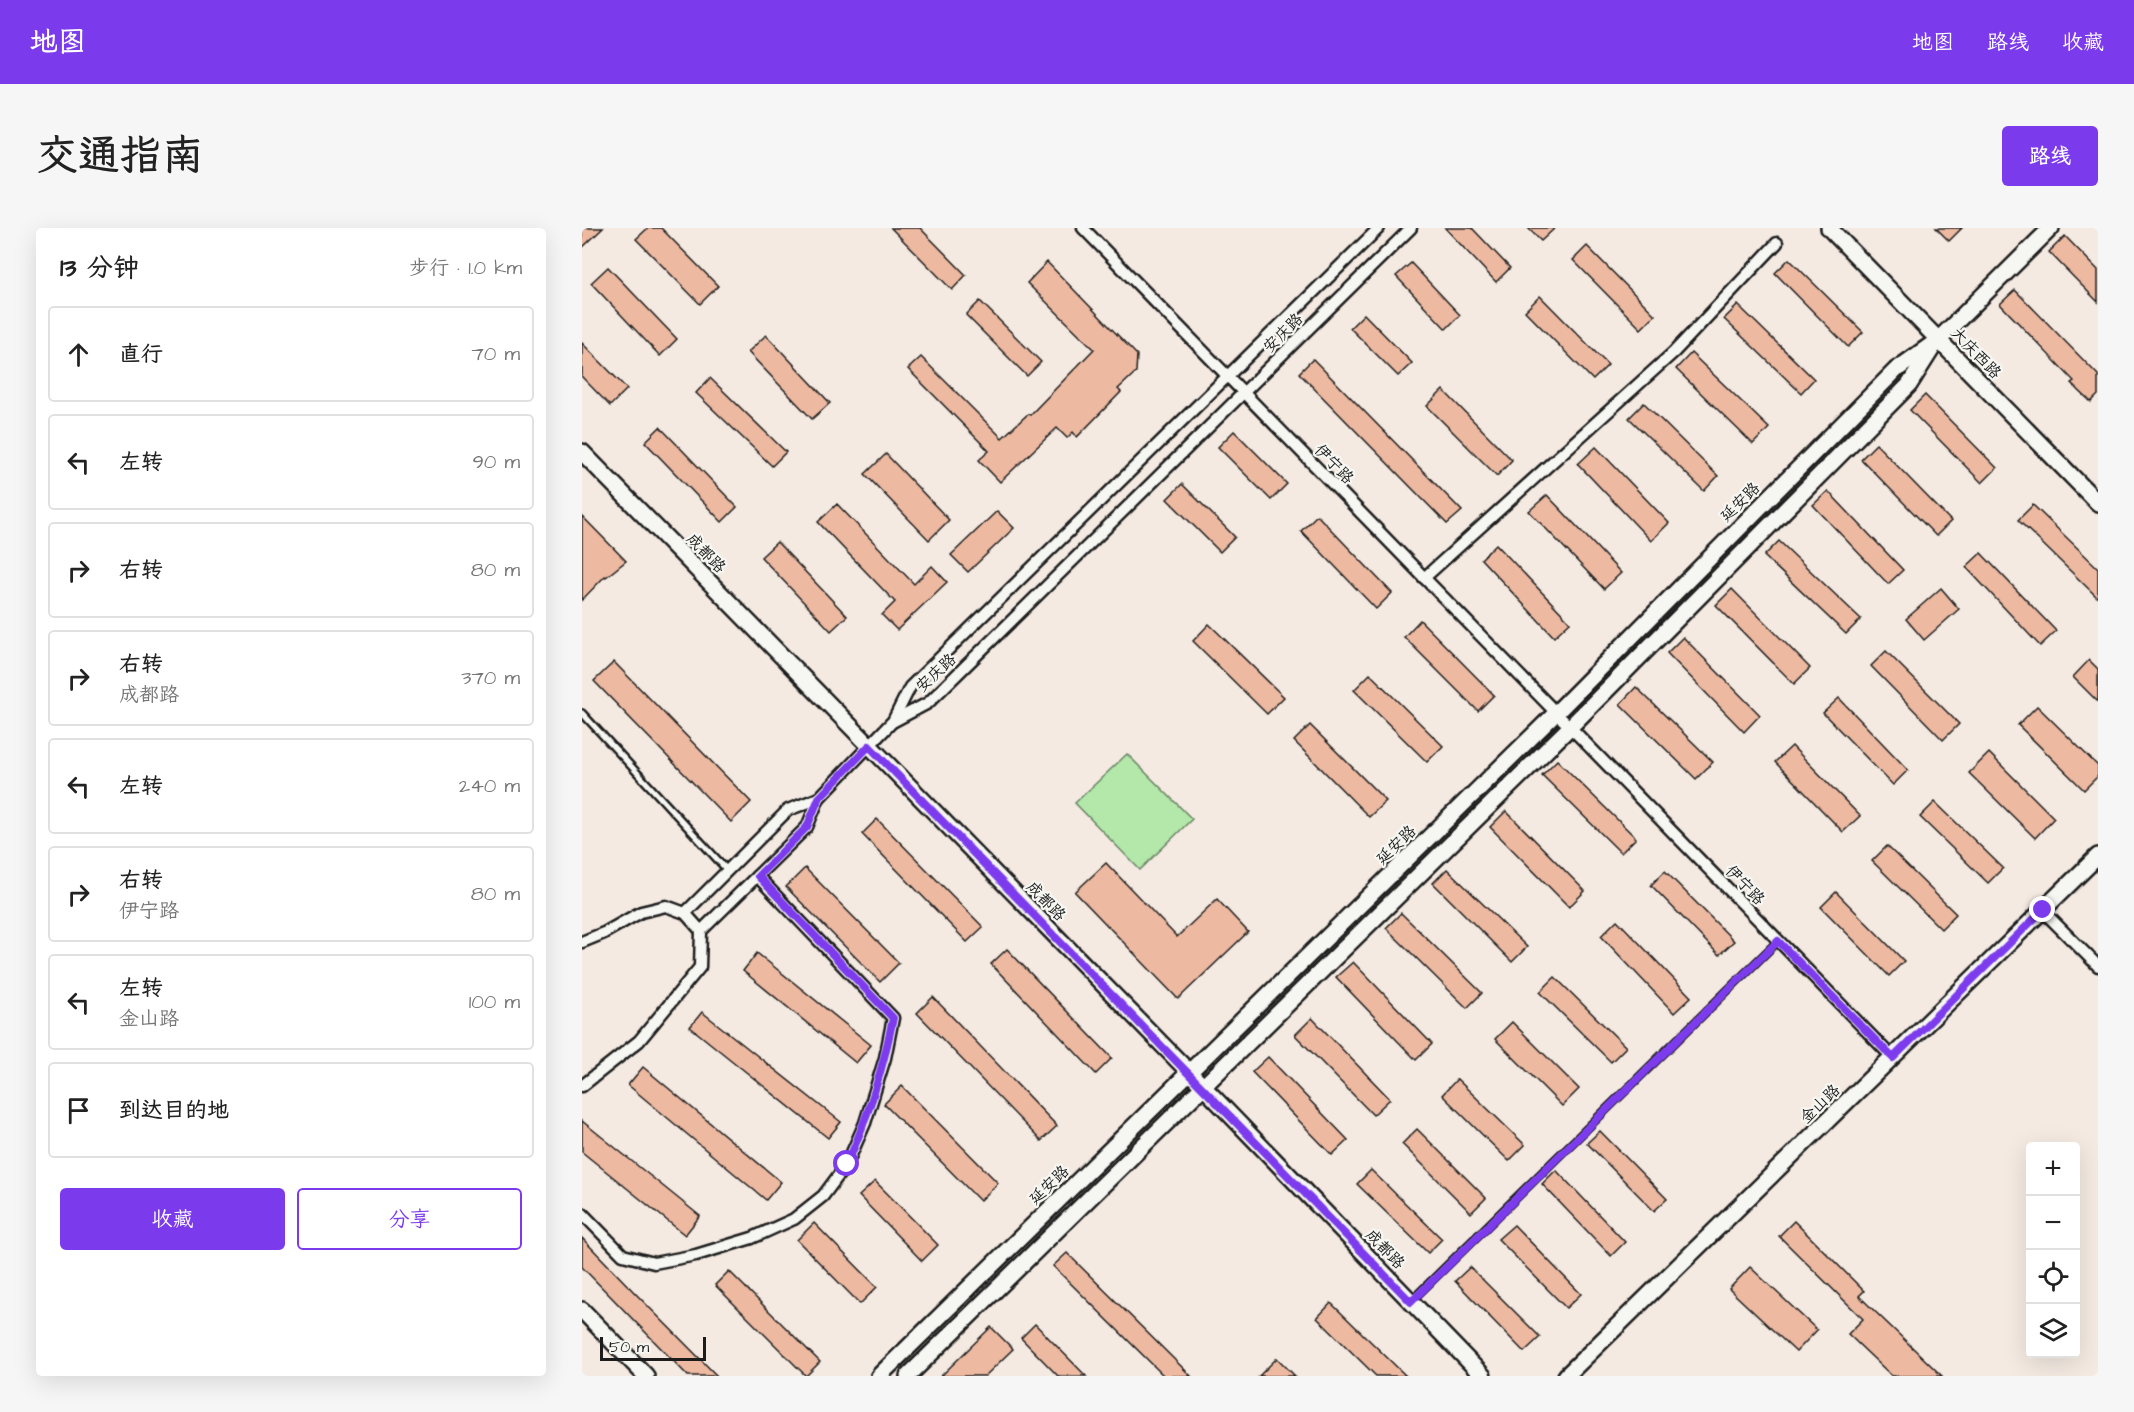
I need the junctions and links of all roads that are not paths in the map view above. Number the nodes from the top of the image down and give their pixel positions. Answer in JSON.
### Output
{"nodes":[{"id":1,"x":1083,"y":228,"type":"edge"},
{"id":2,"x":1379,"y":228,"type":"edge"},
{"id":3,"x":1411,"y":228,"type":"edge"},
{"id":4,"x":1830,"y":228,"type":"edge"},
{"id":5,"x":2051,"y":228,"type":"edge"},
{"id":6,"x":1778,"y":243,"type":"dead end"},
{"id":7,"x":1938,"y":340,"type":"junction"},
{"id":8,"x":1227,"y":375,"type":"junction"},
{"id":9,"x":1244,"y":393,"type":"junction"},
{"id":10,"x":582,"y":452,"type":"edge"},
{"id":11,"x":2098,"y":503,"type":"edge"},
{"id":12,"x":1424,"y":578,"type":"junction"},
{"id":13,"x":582,"y":712,"type":"edge"},
{"id":14,"x":1560,"y":717,"type":"junction"},
{"id":15,"x":893,"y":721,"type":"junction"},
{"id":16,"x":1576,"y":733,"type":"dead end"},
{"id":17,"x":869,"y":746,"type":"junction"},
{"id":18,"x":819,"y":798,"type":"junction"},
{"id":19,"x":2098,"y":856,"type":"edge"},
{"id":20,"x":728,"y":871,"type":"junction"},
{"id":21,"x":758,"y":876,"type":"junction"},
{"id":22,"x":2043,"y":910,"type":"junction"},
{"id":23,"x":685,"y":913,"type":"junction"},
{"id":24,"x":701,"y":931,"type":"junction"},
{"id":25,"x":1778,"y":941,"type":"junction"},
{"id":26,"x":582,"y":942,"type":"edge"},
{"id":27,"x":2098,"y":966,"type":"edge"},
{"id":28,"x":1893,"y":1058,"type":"junction"},
{"id":29,"x":1190,"y":1073,"type":"junction"},
{"id":30,"x":582,"y":1086,"type":"edge"},
{"id":31,"x":1203,"y":1087,"type":"junction"},
{"id":32,"x":582,"y":1213,"type":"edge"},
{"id":33,"x":1411,"y":1302,"type":"junction"},
{"id":34,"x":582,"y":1310,"type":"edge"},
{"id":35,"x":646,"y":1376,"type":"edge"},
{"id":36,"x":879,"y":1376,"type":"edge"},
{"id":37,"x":908,"y":1376,"type":"edge"},
{"id":38,"x":1483,"y":1376,"type":"edge"},
{"id":39,"x":1566,"y":1376,"type":"edge"}],
"edges":[{"from":1,"to":8,"type":"street","name":"伊宁路"},
{"from":2,"to":8,"type":"street","name":"安庆路"},
{"from":3,"to":9,"type":"street","name":"安庆路"},
{"from":4,"to":7,"type":"street","name":"大庆西路"},
{"from":5,"to":7,"type":"street","name":"延安路"},
{"from":6,"to":12,"type":"street"},
{"from":7,"to":11,"type":"street","name":"大庆西路"},
{"from":7,"to":14,"type":"street","name":"延安路"},
{"from":7,"to":31,"type":"street","name":"延安路"},
{"from":8,"to":9,"type":"street","name":"伊宁路"},
{"from":8,"to":15,"type":"street","name":"安庆路"},
{"from":9,"to":12,"type":"street","name":"伊宁路"},
{"from":9,"to":15,"type":"street","name":"安庆路"},
{"from":10,"to":17,"type":"street","name":"成都路"},
{"from":12,"to":14,"type":"street","name":"伊宁路"},
{"from":13,"to":20,"type":"lane"},
{"from":14,"to":29,"type":"street","name":"延安路"},
{"from":15,"to":17,"type":"street"},
{"from":16,"to":25,"type":"street","name":"伊宁路"},
{"from":17,"to":18,"type":"street"},
{"from":17,"to":29,"type":"street","name":"成都路"},
{"from":18,"to":20,"type":"street"},
{"from":18,"to":21,"type":"street"},
{"from":19,"to":22,"type":"street","name":"金山路"},
{"from":20,"to":23,"type":"street"},
{"from":21,"to":24,"type":"street"},
{"from":21,"to":32,"type":"street"},
{"from":22,"to":27,"type":"street"},
{"from":22,"to":28,"type":"street","name":"金山路"},
{"from":23,"to":24,"type":"street"},
{"from":23,"to":26,"type":"street"},
{"from":24,"to":30,"type":"street"},
{"from":25,"to":28,"type":"street","name":"伊宁路"},
{"from":25,"to":33,"type":"lane"},
{"from":28,"to":39,"type":"street","name":"金山路"},
{"from":29,"to":31,"type":"street","name":"成都路"},
{"from":29,"to":36,"type":"street","name":"延安路"},
{"from":31,"to":33,"type":"street","name":"成都路"},
{"from":31,"to":37,"type":"street","name":"延安路"},
{"from":33,"to":38,"type":"street","name":"成都路"},
{"from":34,"to":35,"type":"street"}]}
